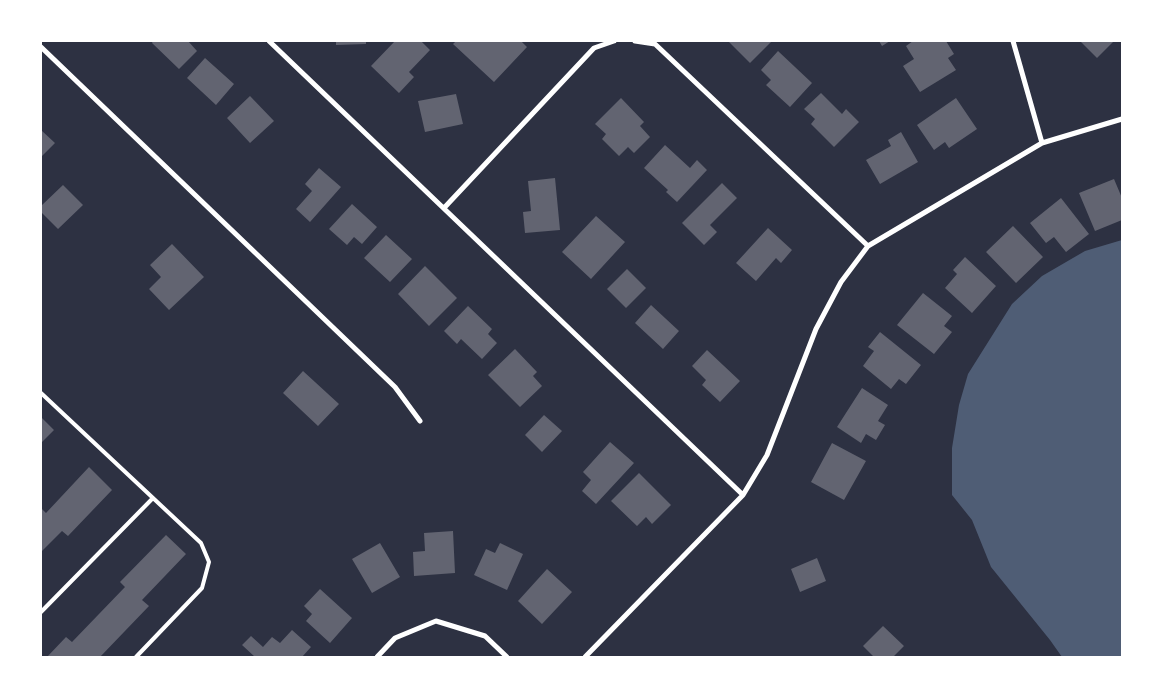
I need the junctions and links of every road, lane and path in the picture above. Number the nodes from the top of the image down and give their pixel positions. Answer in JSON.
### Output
{"nodes":[{"id":1,"x":270,"y":41,"type":"edge"},
{"id":2,"x":614,"y":41,"type":"edge"},
{"id":3,"x":635,"y":41,"type":"edge"},
{"id":4,"x":1013,"y":41,"type":"edge"},
{"id":5,"x":41,"y":47,"type":"edge"},
{"id":6,"x":1122,"y":120,"type":"edge"},
{"id":7,"x":1042,"y":143,"type":"junction"},
{"id":8,"x":444,"y":208,"type":"junction"},
{"id":9,"x":868,"y":246,"type":"junction"},
{"id":10,"x":41,"y":393,"type":"edge"},
{"id":11,"x":420,"y":421,"type":"dead end"},
{"id":12,"x":743,"y":495,"type":"junction"},
{"id":13,"x":153,"y":498,"type":"junction"},
{"id":14,"x":41,"y":612,"type":"edge"},
{"id":15,"x":136,"y":657,"type":"edge"},
{"id":16,"x":377,"y":657,"type":"edge"},
{"id":17,"x":508,"y":657,"type":"edge"},
{"id":18,"x":585,"y":657,"type":"edge"}],
"edges":[{"from":1,"to":8,"type":"street"},
{"from":2,"to":8,"type":"street"},
{"from":3,"to":9,"type":"street"},
{"from":4,"to":7,"type":"street"},
{"from":5,"to":11,"type":"street"},
{"from":6,"to":7,"type":"street"},
{"from":7,"to":9,"type":"street"},
{"from":8,"to":12,"type":"street"},
{"from":9,"to":12,"type":"street"},
{"from":10,"to":13,"type":"lane"},
{"from":12,"to":18,"type":"street"},
{"from":13,"to":14,"type":"lane"},
{"from":13,"to":15,"type":"lane"},
{"from":16,"to":17,"type":"street"}]}
